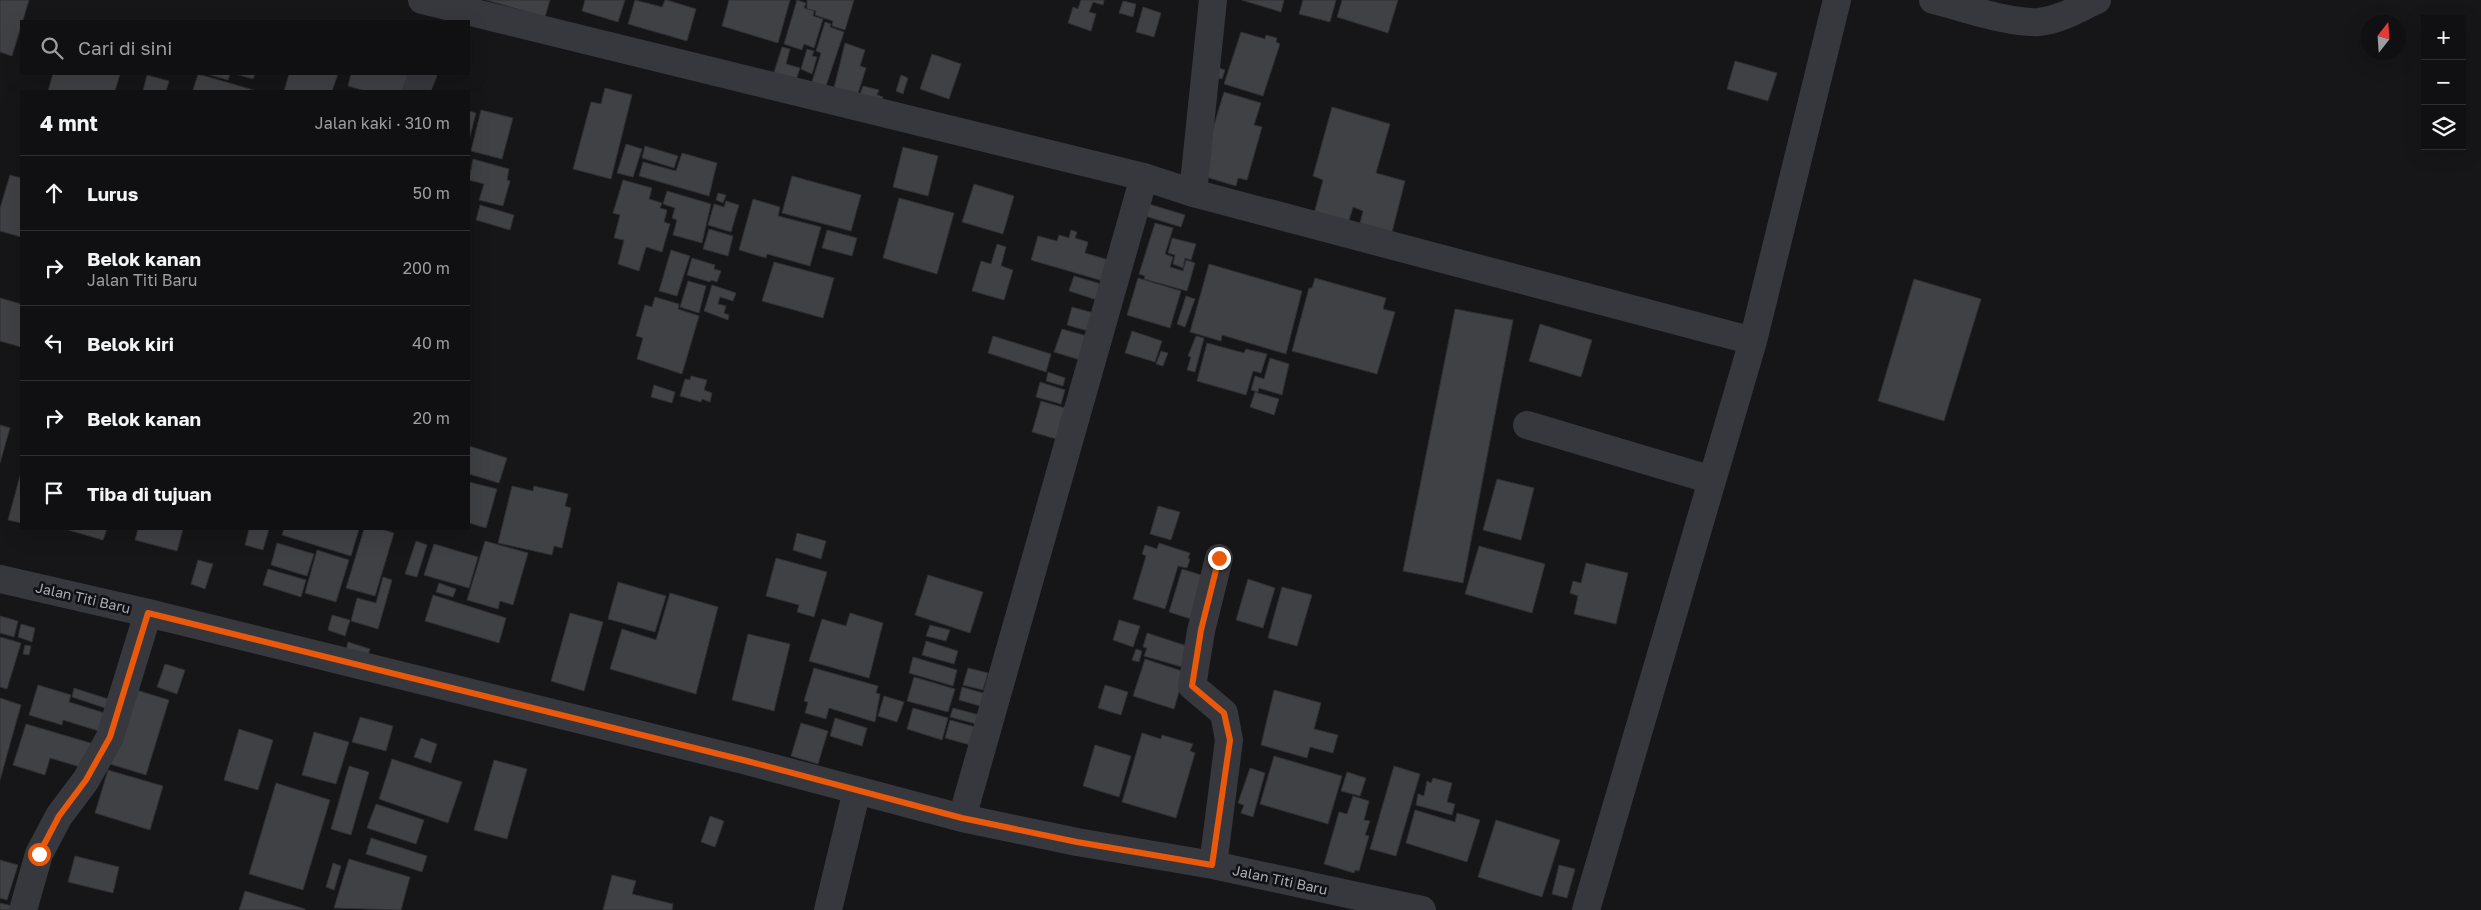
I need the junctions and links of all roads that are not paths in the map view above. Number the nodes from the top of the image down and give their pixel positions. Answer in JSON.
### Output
{"nodes":[{"id":1,"x":422,"y":0,"type":"edge"},
{"id":2,"x":1213,"y":0,"type":"edge"},
{"id":3,"x":1837,"y":0,"type":"edge"},
{"id":4,"x":1934,"y":0,"type":"edge"},
{"id":5,"x":2097,"y":0,"type":"edge"},
{"id":6,"x":445,"y":14,"type":"edge"},
{"id":7,"x":423,"y":75,"type":"edge"},
{"id":8,"x":416,"y":90,"type":"edge"},
{"id":9,"x":1144,"y":177,"type":"junction"},
{"id":10,"x":1193,"y":193,"type":"junction"},
{"id":11,"x":1753,"y":341,"type":"junction"},
{"id":12,"x":1527,"y":425,"type":"dead end"},
{"id":13,"x":1712,"y":480,"type":"junction"},
{"id":14,"x":1219,"y":558,"type":"dead end"},
{"id":15,"x":0,"y":579,"type":"edge"},
{"id":16,"x":148,"y":613,"type":"junction"},
{"id":17,"x":857,"y":790,"type":"junction"},
{"id":18,"x":962,"y":818,"type":"junction"},
{"id":19,"x":1212,"y":865,"type":"junction"},
{"id":20,"x":23,"y":910,"type":"edge"},
{"id":21,"x":828,"y":910,"type":"edge"},
{"id":22,"x":1422,"y":910,"type":"edge"},
{"id":23,"x":1586,"y":910,"type":"edge"}],
"edges":[{"from":1,"to":6,"type":"street"},
{"from":2,"to":10,"type":"street"},
{"from":3,"to":11,"type":"street"},
{"from":4,"to":5,"type":"street"},
{"from":6,"to":9,"type":"street"},
{"from":7,"to":8,"type":"street"},
{"from":9,"to":10,"type":"street"},
{"from":9,"to":18,"type":"street"},
{"from":10,"to":11,"type":"street"},
{"from":11,"to":13,"type":"street"},
{"from":12,"to":13,"type":"street"},
{"from":13,"to":23,"type":"street"},
{"from":14,"to":19,"type":"street"},
{"from":15,"to":16,"type":"street","name":"Jalan Titi Baru"},
{"from":16,"to":17,"type":"street","name":"Jalan Titi Baru"},
{"from":16,"to":20,"type":"street"},
{"from":17,"to":18,"type":"street","name":"Jalan Titi Baru"},
{"from":17,"to":21,"type":"street"},
{"from":18,"to":19,"type":"street","name":"Jalan Titi Baru"},
{"from":19,"to":22,"type":"street","name":"Jalan Titi Baru"}]}
